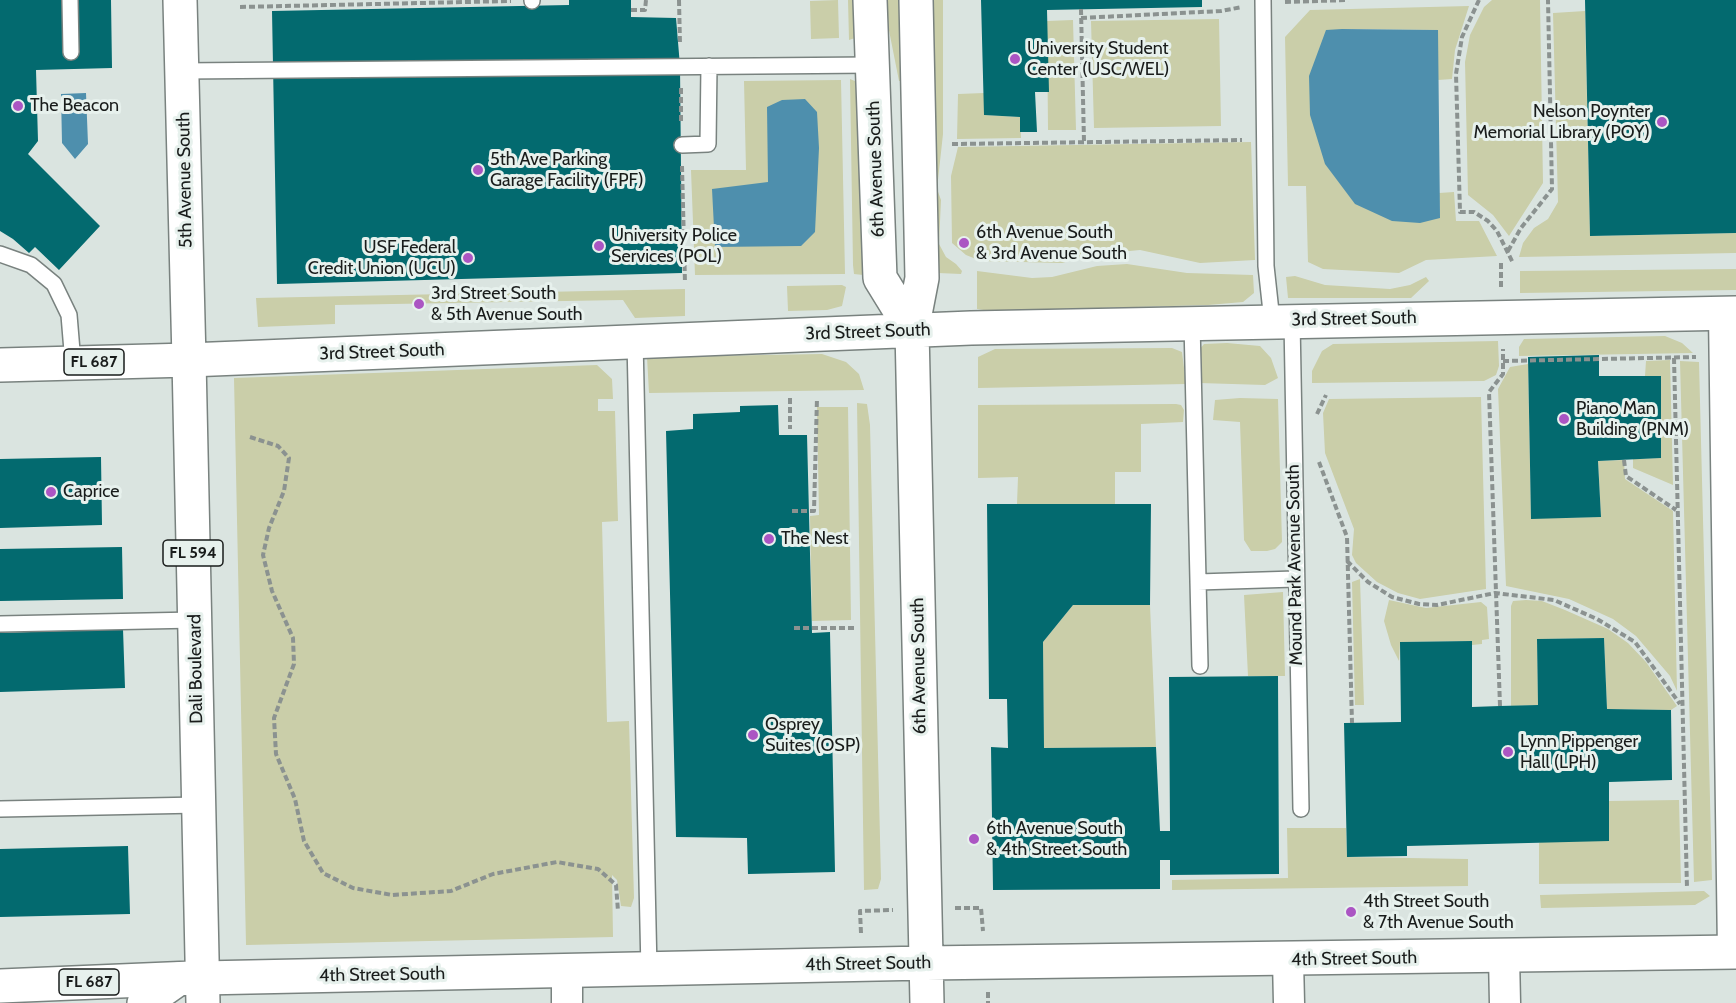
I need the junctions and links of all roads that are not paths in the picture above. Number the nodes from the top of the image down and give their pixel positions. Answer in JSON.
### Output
{"nodes":[{"id":1,"x":70,"y":0,"type":"edge"},
{"id":2,"x":180,"y":0,"type":"edge"},
{"id":3,"x":870,"y":0,"type":"edge"},
{"id":4,"x":916,"y":0,"type":"edge"},
{"id":5,"x":1263,"y":1,"type":"edge"},
{"id":6,"x":71,"y":52,"type":"dead end"},
{"id":7,"x":872,"y":65,"type":"junction"},
{"id":8,"x":709,"y":66,"type":"junction"},
{"id":9,"x":182,"y":72,"type":"junction"},
{"id":10,"x":682,"y":145,"type":"dead end"},
{"id":11,"x":0,"y":254,"type":"edge"},
{"id":12,"x":1730,"y":313,"type":"edge"},
{"id":13,"x":1282,"y":321,"type":"junction"},
{"id":14,"x":1192,"y":323,"type":"junction"},
{"id":15,"x":912,"y":330,"type":"junction"},
{"id":16,"x":635,"y":341,"type":"junction"},
{"id":17,"x":189,"y":360,"type":"junction"},
{"id":18,"x":73,"y":363,"type":"junction"},
{"id":19,"x":0,"y":364,"type":"edge"},
{"id":20,"x":1295,"y":579,"type":"junction"},
{"id":21,"x":1198,"y":582,"type":"junction"},
{"id":22,"x":195,"y":620,"type":"junction"},
{"id":23,"x":1732,"y":621,"type":"edge"},
{"id":24,"x":0,"y":624,"type":"edge"},
{"id":25,"x":1200,"y":666,"type":"dead end"},
{"id":26,"x":1733,"y":759,"type":"edge"},
{"id":27,"x":199,"y":804,"type":"junction"},
{"id":28,"x":0,"y":809,"type":"edge"},
{"id":29,"x":1300,"y":809,"type":"dead end"},
{"id":30,"x":1735,"y":952,"type":"edge"},
{"id":31,"x":1504,"y":956,"type":"junction"},
{"id":32,"x":1288,"y":960,"type":"junction"},
{"id":33,"x":926,"y":963,"type":"junction"},
{"id":34,"x":649,"y":970,"type":"junction"},
{"id":35,"x":0,"y":986,"type":"edge"},
{"id":36,"x":195,"y":986,"type":"edge"},
{"id":37,"x":567,"y":987,"type":"edge"},
{"id":38,"x":144,"y":1003,"type":"edge"},
{"id":39,"x":927,"y":1003,"type":"edge"},
{"id":40,"x":1289,"y":1003,"type":"edge"},
{"id":41,"x":1505,"y":1003,"type":"edge"}],
"edges":[{"from":1,"to":6,"type":"lane"},
{"from":2,"to":9,"type":"main road","name":"5th Avenue South"},
{"from":3,"to":7,"type":"main road","name":"6th Avenue South"},
{"from":4,"to":15,"type":"main road","name":"6th Avenue South"},
{"from":5,"to":13,"type":"lane","name":"Mound Park Avenue South"},
{"from":7,"to":8,"type":"lane"},
{"from":7,"to":15,"type":"main road","name":"6th Avenue South"},
{"from":8,"to":9,"type":"lane"},
{"from":8,"to":10,"type":"lane"},
{"from":9,"to":17,"type":"main road","name":"5th Avenue South"},
{"from":11,"to":18,"type":"lane"},
{"from":12,"to":13,"type":"main road","name":"3rd Street South"},
{"from":12,"to":23,"type":"street"},
{"from":13,"to":14,"type":"main road","name":"3rd Street South"},
{"from":13,"to":20,"type":"lane","name":"Mound Park Avenue South"},
{"from":14,"to":15,"type":"main road","name":"3rd Street South"},
{"from":14,"to":21,"type":"lane"},
{"from":15,"to":16,"type":"main road","name":"3rd Street South"},
{"from":15,"to":33,"type":"main road","name":"6th Avenue South"},
{"from":16,"to":17,"type":"main road","name":"3rd Street South"},
{"from":16,"to":34,"type":"lane"},
{"from":17,"to":18,"type":"main road","name":"3rd Street South","number":"FL 687"},
{"from":17,"to":22,"type":"main road","name":"Dali Boulevard","number":"FL 594"},
{"from":18,"to":19,"type":"main road","name":"3rd Street South","number":"FL 687"},
{"from":20,"to":21,"type":"lane"},
{"from":20,"to":29,"type":"lane","name":"Mound Park Avenue South"},
{"from":21,"to":25,"type":"lane"},
{"from":22,"to":24,"type":"lane"},
{"from":22,"to":27,"type":"main road","name":"Dali Boulevard","number":"FL 594"},
{"from":23,"to":26,"type":"street"},
{"from":26,"to":30,"type":"street"},
{"from":27,"to":28,"type":"lane"},
{"from":27,"to":36,"type":"main road","name":"Dali Boulevard","number":"FL 594"},
{"from":30,"to":31,"type":"main road","name":"4th Street South"},
{"from":31,"to":32,"type":"main road","name":"4th Street South"},
{"from":31,"to":41,"type":"street"},
{"from":32,"to":33,"type":"main road","name":"4th Street South"},
{"from":32,"to":40,"type":"street"},
{"from":33,"to":34,"type":"main road","name":"4th Street South"},
{"from":33,"to":39,"type":"main road","name":"6th Avenue South"},
{"from":34,"to":37,"type":"main road","name":"4th Street South"},
{"from":35,"to":36,"type":"main road","name":"4th Street South","number":"FL 687"},
{"from":36,"to":37,"type":"main road","name":"4th Street South"},
{"from":36,"to":38,"type":"main road"}]}
